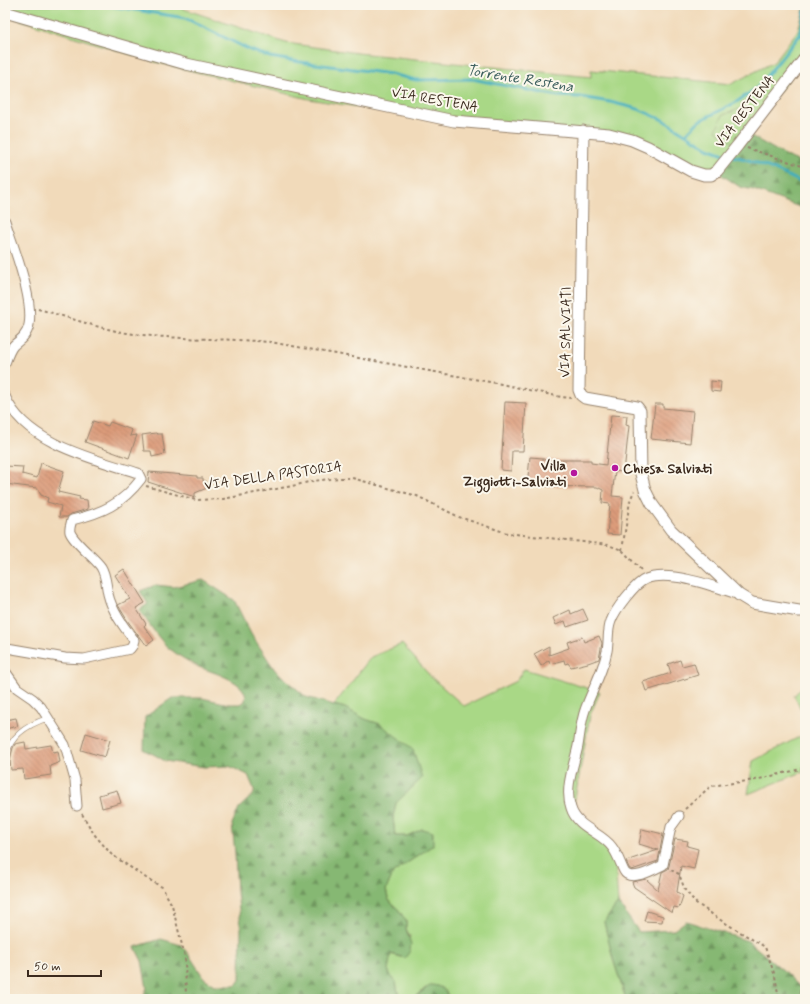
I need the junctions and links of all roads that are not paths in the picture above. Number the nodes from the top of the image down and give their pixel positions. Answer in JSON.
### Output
{"nodes":[{"id":1,"x":5,"y":12,"type":"edge"},
{"id":2,"x":805,"y":58,"type":"edge"},
{"id":3,"x":583,"y":131,"type":"junction"},
{"id":4,"x":5,"y":221,"type":"edge"},
{"id":5,"x":9,"y":345,"type":"edge"},
{"id":6,"x":5,"y":363,"type":"edge"},
{"id":7,"x":5,"y":396,"type":"edge"},
{"id":8,"x":738,"y":594,"type":"junction"},
{"id":9,"x":805,"y":611,"type":"edge"},
{"id":10,"x":5,"y":648,"type":"edge"},
{"id":11,"x":5,"y":671,"type":"edge"},
{"id":12,"x":48,"y":718,"type":"junction"},
{"id":13,"x":5,"y":766,"type":"edge"},
{"id":14,"x":77,"y":806,"type":"road end"},
{"id":15,"x":679,"y":816,"type":"road end"}],
"edges":[{"from":1,"to":3,"type":"street","name":"VIA RESTENA"},
{"from":2,"to":3,"type":"street","name":"VIA RESTENA"},
{"from":3,"to":8,"type":"street","name":"VIA SALVIATI"},
{"from":4,"to":5,"type":"street"},
{"from":5,"to":6,"type":"street"},
{"from":7,"to":10,"type":"street"},
{"from":8,"to":9,"type":"street","name":"VIA SALVIATI"},
{"from":8,"to":15,"type":"street"},
{"from":11,"to":12,"type":"street"},
{"from":12,"to":13,"type":"lane"},
{"from":12,"to":14,"type":"street"}]}
